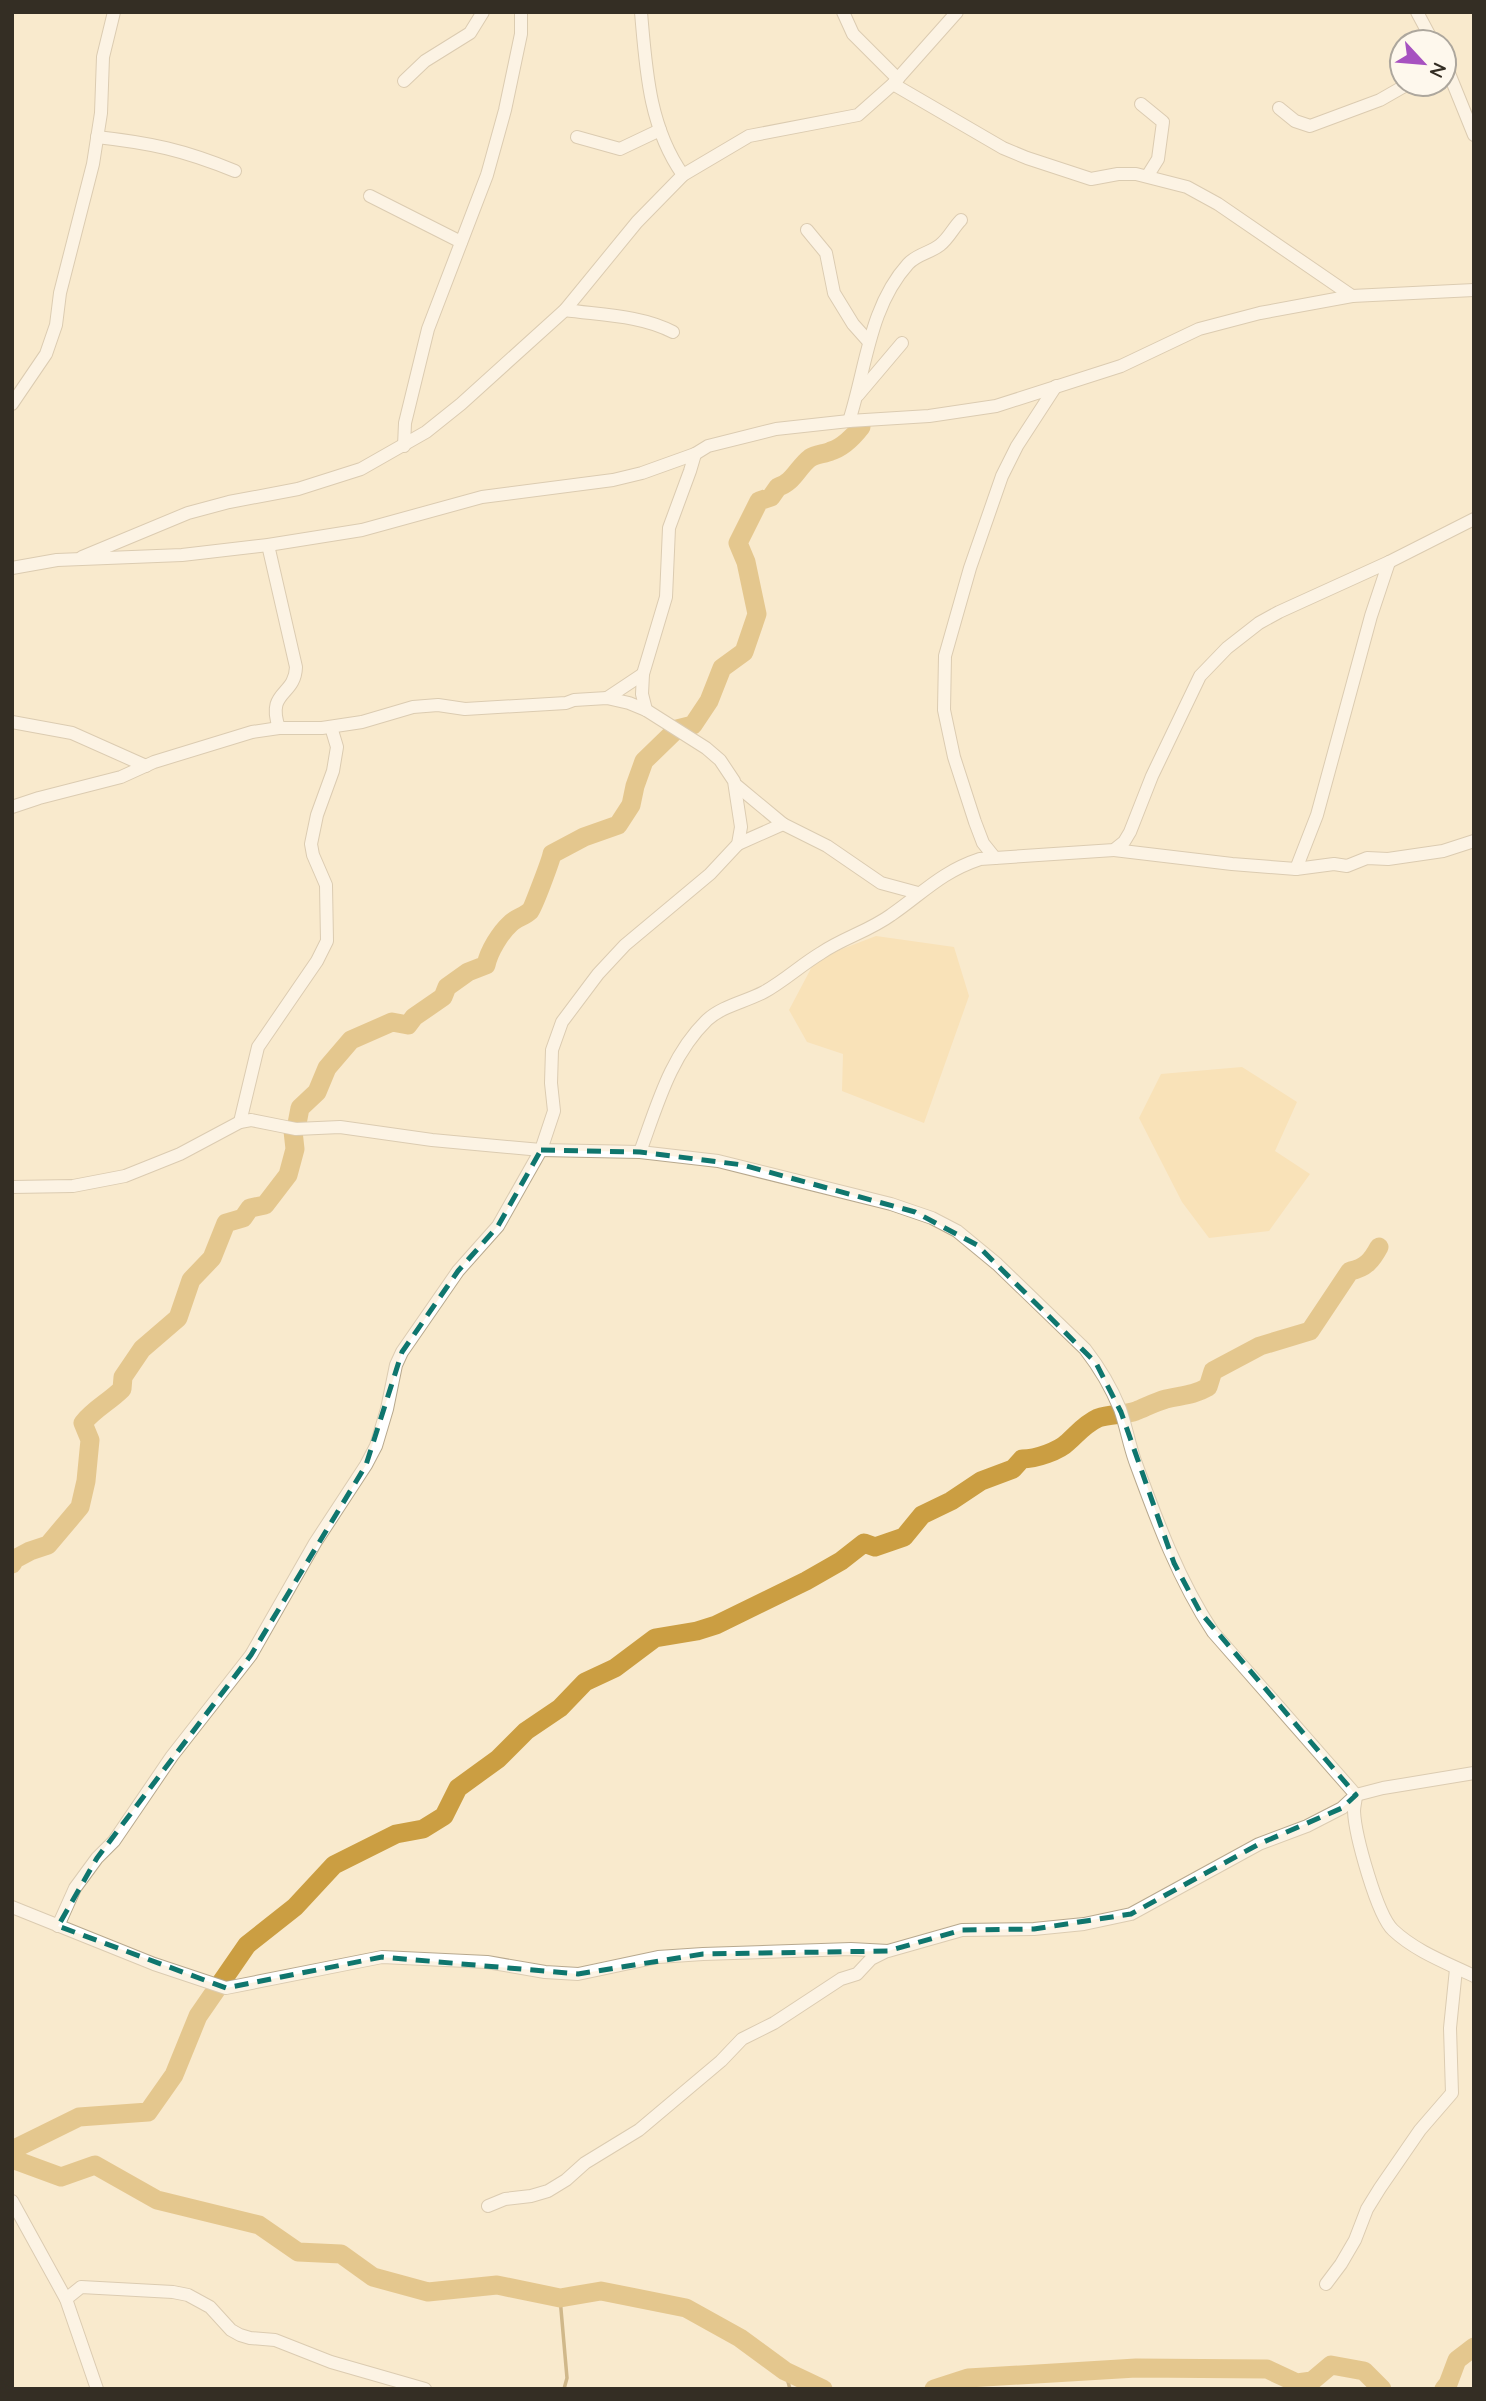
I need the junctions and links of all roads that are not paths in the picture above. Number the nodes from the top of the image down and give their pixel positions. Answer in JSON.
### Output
{"nodes":[{"id":1,"x":114,"y":12,"type":"edge"},
{"id":2,"x":483,"y":12,"type":"edge"},
{"id":3,"x":521,"y":12,"type":"edge"},
{"id":4,"x":640,"y":12,"type":"edge"},
{"id":5,"x":843,"y":12,"type":"edge"},
{"id":6,"x":957,"y":12,"type":"edge"},
{"id":7,"x":1417,"y":12,"type":"edge"},
{"id":8,"x":1426,"y":28,"type":"edge"},
{"id":9,"x":404,"y":81,"type":"dead end"},
{"id":10,"x":895,"y":82,"type":"junction"},
{"id":11,"x":1458,"y":85,"type":"edge"},
{"id":12,"x":1388,"y":95,"type":"edge"},
{"id":13,"x":1140,"y":104,"type":"dead end"},
{"id":14,"x":1469,"y":104,"type":"edge"},
{"id":15,"x":1279,"y":108,"type":"dead end"},
{"id":16,"x":660,"y":130,"type":"junction"},
{"id":17,"x":1474,"y":135,"type":"edge"},
{"id":18,"x":97,"y":137,"type":"junction"},
{"id":19,"x":577,"y":137,"type":"dead end"},
{"id":20,"x":234,"y":171,"type":"dead end"},
{"id":21,"x":684,"y":175,"type":"junction"},
{"id":22,"x":1148,"y":175,"type":"junction"},
{"id":23,"x":370,"y":196,"type":"dead end"},
{"id":24,"x":961,"y":220,"type":"dead end"},
{"id":25,"x":807,"y":230,"type":"dead end"},
{"id":26,"x":461,"y":242,"type":"junction"},
{"id":27,"x":1474,"y":290,"type":"edge"},
{"id":28,"x":1352,"y":296,"type":"junction"},
{"id":29,"x":565,"y":310,"type":"junction"},
{"id":30,"x":673,"y":332,"type":"dead end"},
{"id":31,"x":869,"y":342,"type":"junction"},
{"id":32,"x":902,"y":343,"type":"dead end"},
{"id":33,"x":1056,"y":386,"type":"junction"},
{"id":34,"x":858,"y":395,"type":"junction"},
{"id":35,"x":12,"y":404,"type":"edge"},
{"id":36,"x":849,"y":421,"type":"junction"},
{"id":37,"x":404,"y":446,"type":"junction"},
{"id":38,"x":695,"y":454,"type":"junction"},
{"id":39,"x":1474,"y":519,"type":"edge"},
{"id":40,"x":268,"y":545,"type":"junction"},
{"id":41,"x":75,"y":560,"type":"junction"},
{"id":42,"x":1389,"y":562,"type":"junction"},
{"id":43,"x":12,"y":568,"type":"edge"},
{"id":44,"x":643,"y":674,"type":"junction"},
{"id":45,"x":607,"y":698,"type":"junction"},
{"id":46,"x":646,"y":710,"type":"junction"},
{"id":47,"x":12,"y":722,"type":"edge"},
{"id":48,"x":331,"y":727,"type":"junction"},
{"id":49,"x":279,"y":728,"type":"junction"},
{"id":50,"x":145,"y":766,"type":"junction"},
{"id":51,"x":735,"y":785,"type":"junction"},
{"id":52,"x":12,"y":807,"type":"edge"},
{"id":53,"x":783,"y":824,"type":"junction"},
{"id":54,"x":1474,"y":841,"type":"edge"},
{"id":55,"x":738,"y":844,"type":"junction"},
{"id":56,"x":1114,"y":850,"type":"junction"},
{"id":57,"x":995,"y":858,"type":"junction"},
{"id":58,"x":1296,"y":869,"type":"junction"},
{"id":59,"x":918,"y":893,"type":"junction"},
{"id":60,"x":240,"y":1122,"type":"junction"},
{"id":61,"x":541,"y":1150,"type":"junction"},
{"id":62,"x":640,"y":1152,"type":"junction"},
{"id":63,"x":12,"y":1186,"type":"edge"},
{"id":64,"x":1474,"y":1773,"type":"edge"},
{"id":65,"x":1356,"y":1795,"type":"junction"},
{"id":66,"x":12,"y":1907,"type":"edge"},
{"id":67,"x":58,"y":1926,"type":"junction"},
{"id":68,"x":888,"y":1951,"type":"junction"},
{"id":69,"x":1456,"y":1969,"type":"junction"},
{"id":70,"x":1474,"y":1976,"type":"edge"},
{"id":71,"x":12,"y":2202,"type":"edge"},
{"id":72,"x":488,"y":2206,"type":"dead end"},
{"id":73,"x":1326,"y":2284,"type":"dead end"},
{"id":74,"x":66,"y":2299,"type":"junction"},
{"id":75,"x":97,"y":2389,"type":"edge"},
{"id":76,"x":425,"y":2389,"type":"edge"}],
"edges":[{"from":1,"to":18,"type":"street"},
{"from":2,"to":9,"type":"street"},
{"from":3,"to":26,"type":"street"},
{"from":4,"to":16,"type":"street"},
{"from":5,"to":10,"type":"street"},
{"from":6,"to":10,"type":"street"},
{"from":7,"to":8,"type":"street"},
{"from":10,"to":21,"type":"street"},
{"from":10,"to":22,"type":"street"},
{"from":11,"to":14,"type":"street"},
{"from":12,"to":15,"type":"street"},
{"from":13,"to":22,"type":"street"},
{"from":14,"to":17,"type":"street"},
{"from":16,"to":19,"type":"street"},
{"from":16,"to":21,"type":"street"},
{"from":18,"to":20,"type":"street"},
{"from":18,"to":35,"type":"street"},
{"from":21,"to":29,"type":"street"},
{"from":22,"to":28,"type":"street"},
{"from":23,"to":26,"type":"street"},
{"from":24,"to":31,"type":"street"},
{"from":25,"to":31,"type":"street"},
{"from":26,"to":37,"type":"street"},
{"from":27,"to":28,"type":"street"},
{"from":28,"to":33,"type":"street"},
{"from":29,"to":30,"type":"street"},
{"from":29,"to":37,"type":"street"},
{"from":31,"to":34,"type":"street"},
{"from":32,"to":34,"type":"street"},
{"from":33,"to":36,"type":"street"},
{"from":33,"to":57,"type":"street"},
{"from":34,"to":36,"type":"street"},
{"from":36,"to":38,"type":"street"},
{"from":37,"to":41,"type":"street"},
{"from":38,"to":40,"type":"street"},
{"from":38,"to":44,"type":"street"},
{"from":39,"to":42,"type":"street"},
{"from":40,"to":41,"type":"street"},
{"from":40,"to":49,"type":"street"},
{"from":41,"to":43,"type":"street"},
{"from":42,"to":56,"type":"street"},
{"from":42,"to":58,"type":"street"},
{"from":44,"to":45,"type":"street"},
{"from":44,"to":46,"type":"street"},
{"from":45,"to":46,"type":"street"},
{"from":45,"to":48,"type":"street"},
{"from":46,"to":51,"type":"street"},
{"from":47,"to":50,"type":"street"},
{"from":48,"to":49,"type":"street"},
{"from":48,"to":60,"type":"street"},
{"from":49,"to":50,"type":"street"},
{"from":50,"to":52,"type":"street"},
{"from":51,"to":53,"type":"street"},
{"from":51,"to":55,"type":"street"},
{"from":53,"to":55,"type":"street"},
{"from":53,"to":59,"type":"street"},
{"from":54,"to":58,"type":"street"},
{"from":55,"to":61,"type":"street"},
{"from":56,"to":57,"type":"street"},
{"from":56,"to":58,"type":"street"},
{"from":57,"to":59,"type":"street"},
{"from":59,"to":62,"type":"street"},
{"from":60,"to":61,"type":"street"},
{"from":60,"to":63,"type":"street"},
{"from":61,"to":62,"type":"street"},
{"from":61,"to":67,"type":"street"},
{"from":62,"to":65,"type":"street"},
{"from":64,"to":65,"type":"street"},
{"from":65,"to":68,"type":"street"},
{"from":65,"to":69,"type":"street"},
{"from":66,"to":67,"type":"street"},
{"from":67,"to":68,"type":"street"},
{"from":68,"to":72,"type":"street"},
{"from":69,"to":70,"type":"street"},
{"from":69,"to":73,"type":"street"},
{"from":71,"to":74,"type":"street"},
{"from":74,"to":75,"type":"street"},
{"from":74,"to":76,"type":"street"}]}
